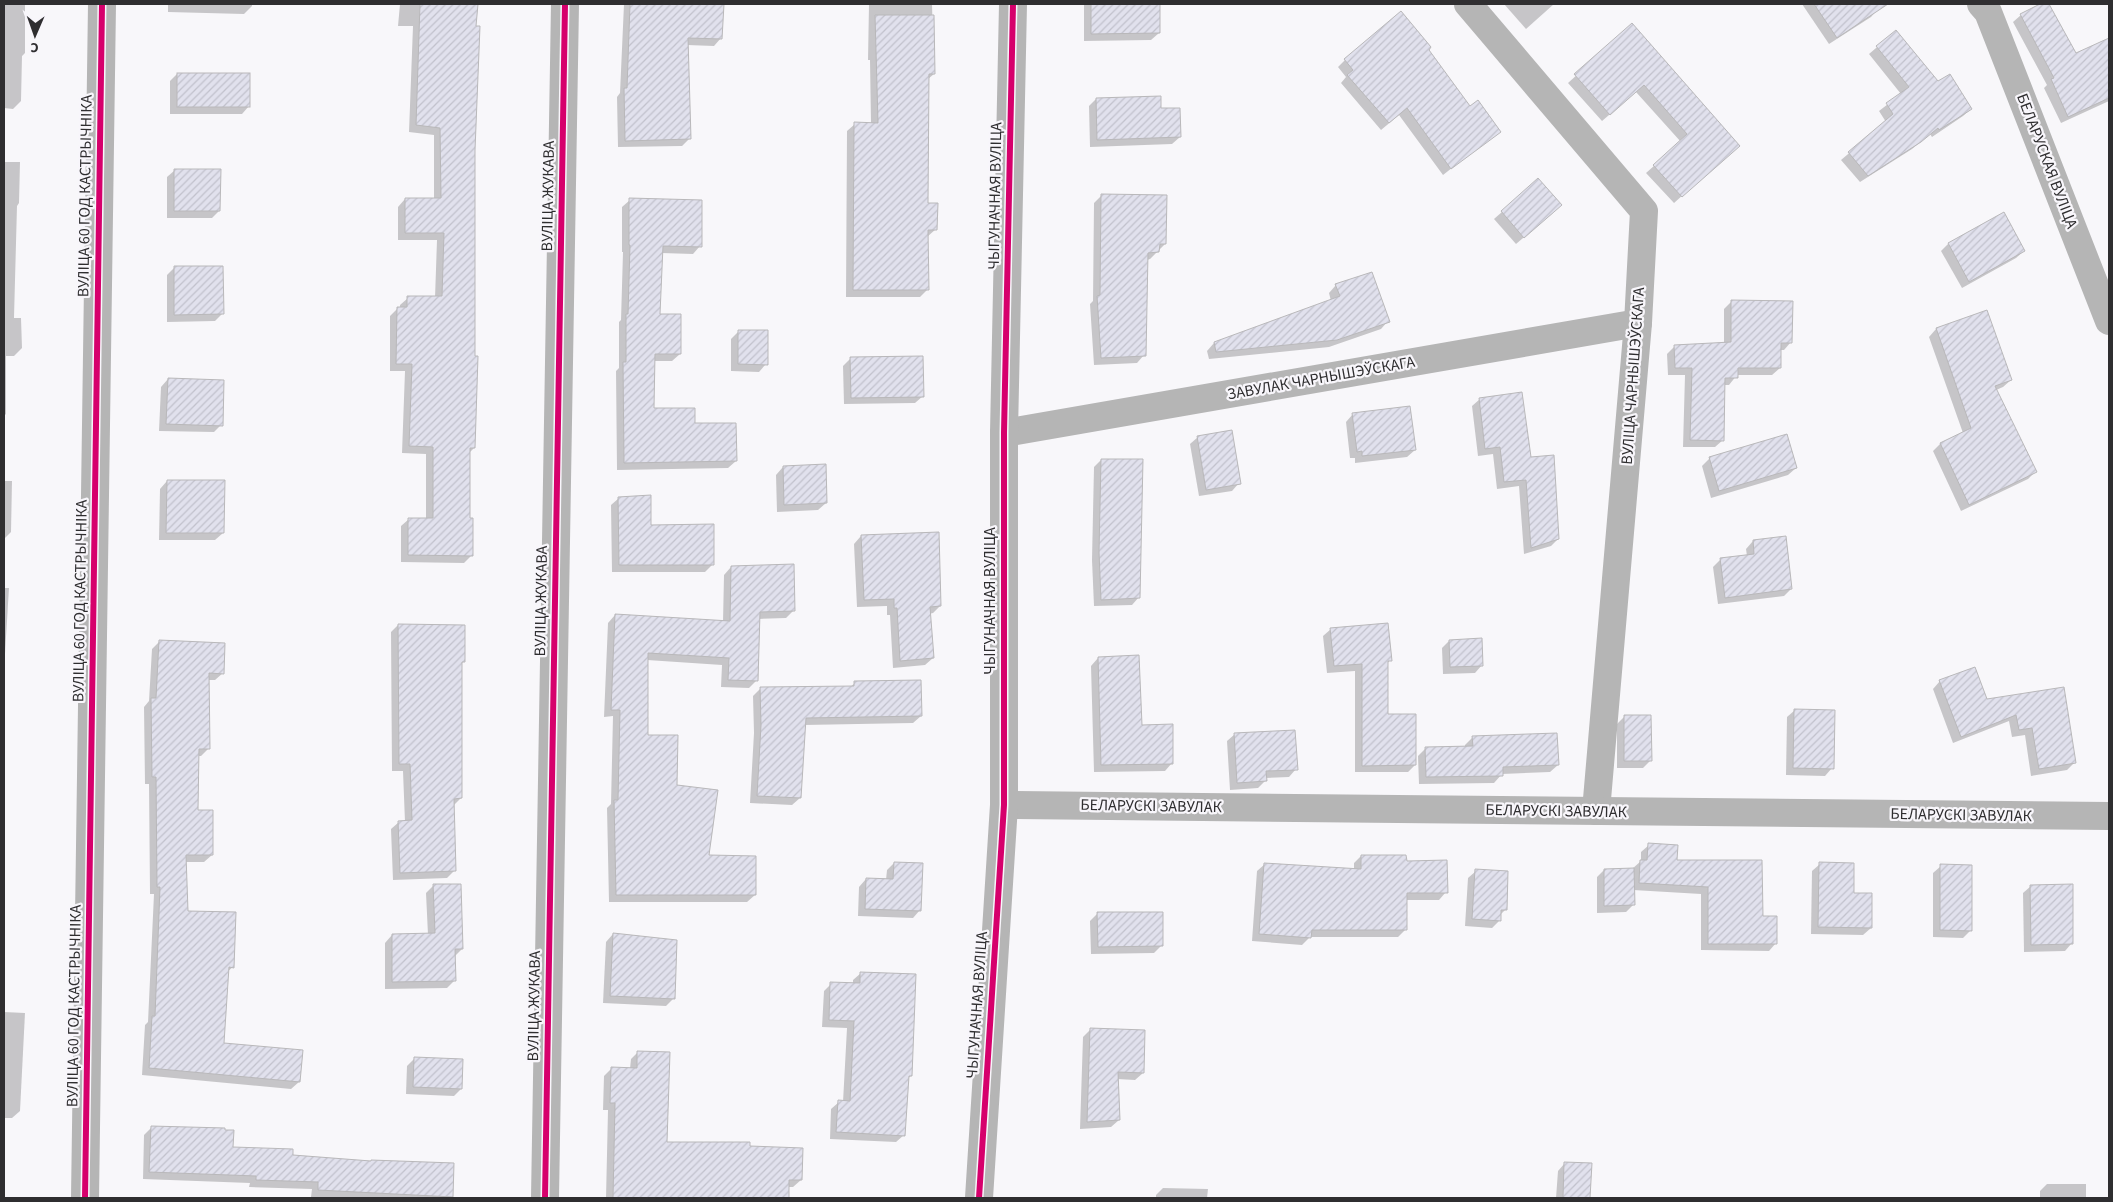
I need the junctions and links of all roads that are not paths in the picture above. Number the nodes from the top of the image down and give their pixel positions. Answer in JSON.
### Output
{"nodes":[{"id":1,"x":102,"y":4,"type":"edge"},
{"id":2,"x":565,"y":4,"type":"edge"},
{"id":3,"x":1013,"y":4,"type":"edge"},
{"id":4,"x":1468,"y":4,"type":"edge"},
{"id":5,"x":1981,"y":4,"type":"edge"},
{"id":6,"x":2109,"y":321,"type":"edge"},
{"id":7,"x":1638,"y":323,"type":"junction"},
{"id":8,"x":1004,"y":433,"type":"junction"},
{"id":9,"x":1004,"y":805,"type":"junction"},
{"id":10,"x":1596,"y":811,"type":"junction"},
{"id":11,"x":2109,"y":816,"type":"edge"},
{"id":12,"x":85,"y":1198,"type":"edge"},
{"id":13,"x":545,"y":1198,"type":"edge"},
{"id":14,"x":979,"y":1198,"type":"edge"}],
"edges":[{"from":1,"to":12,"type":"street","name":"ВУЛІЦА 60 ГОД КАСТРЫЧНІКА"},
{"from":2,"to":13,"type":"street","name":"ВУЛІЦА ЖУКАВА"},
{"from":3,"to":8,"type":"street","name":"ЧЫГУНАЧНАЯ ВУЛІЦА"},
{"from":4,"to":7,"type":"street","name":"ВУЛІЦА ЧАРНЫШЭЎСКАГА"},
{"from":5,"to":6,"type":"street","name":"БЕЛАРУСКАЯ ВУЛІЦА"},
{"from":7,"to":8,"type":"street","name":"ЗАВУЛАК ЧАРНЫШЭЎСКАГА"},
{"from":7,"to":10,"type":"street","name":"ВУЛІЦА ЧАРНЫШЭЎСКАГА"},
{"from":8,"to":9,"type":"street","name":"ЧЫГУНАЧНАЯ ВУЛІЦА"},
{"from":9,"to":10,"type":"street","name":"БЕЛАРУСКІ ЗАВУЛАК"},
{"from":9,"to":14,"type":"street","name":"ЧЫГУНАЧНАЯ ВУЛІЦА"},
{"from":10,"to":11,"type":"street","name":"БЕЛАРУСКІ ЗАВУЛАК"}]}
